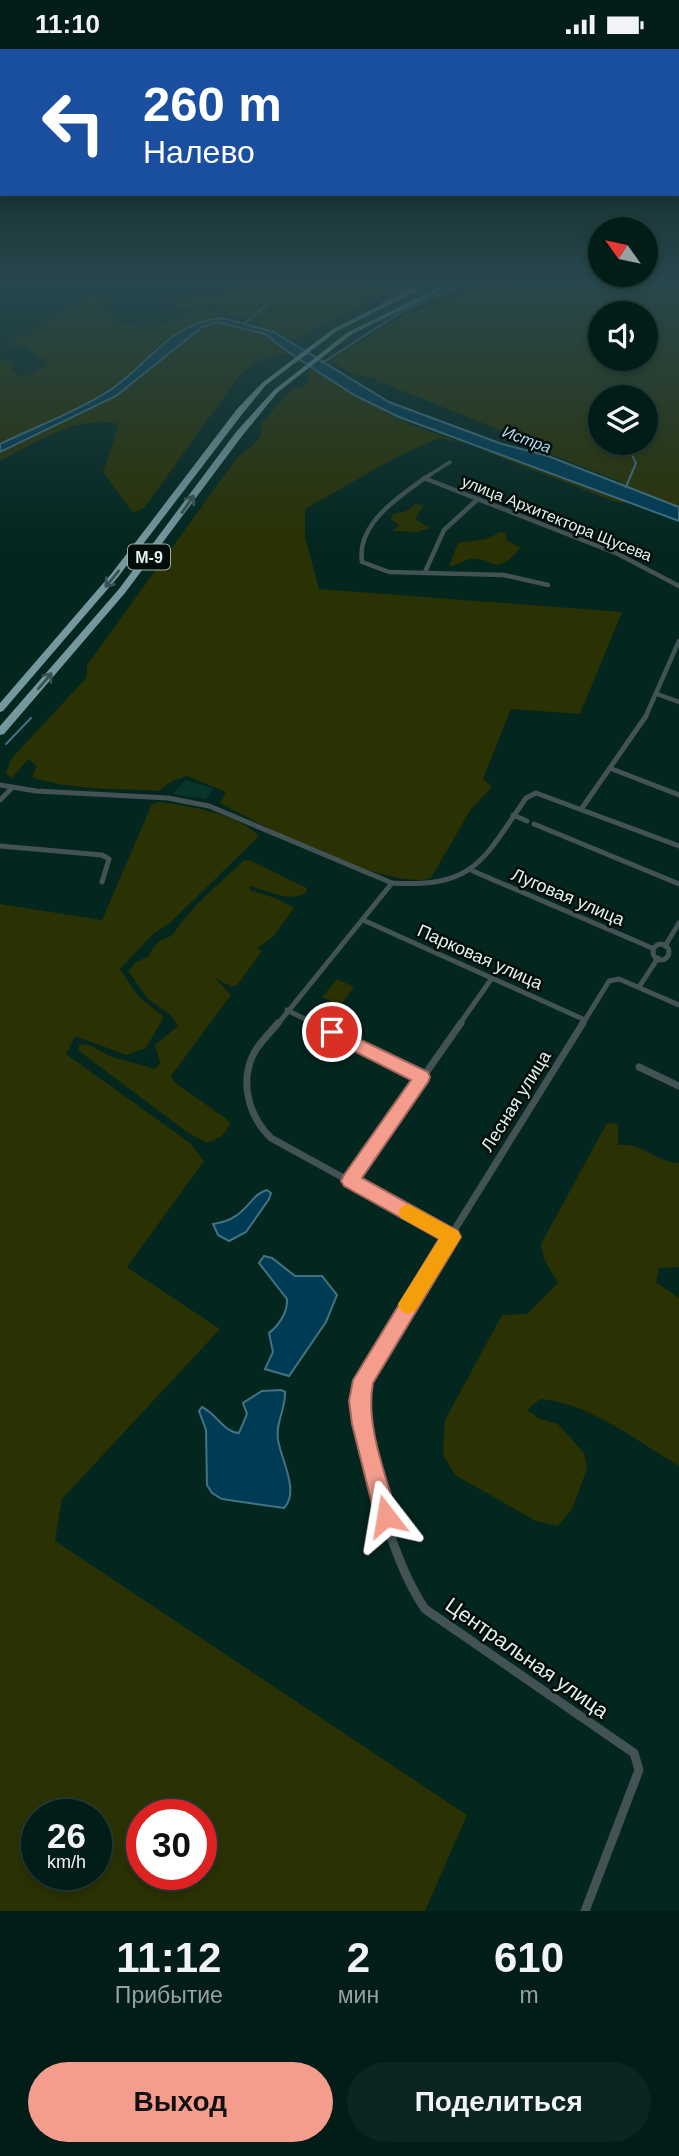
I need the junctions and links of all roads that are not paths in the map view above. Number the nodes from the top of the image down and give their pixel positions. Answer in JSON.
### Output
{"nodes":[{"id":1,"x":278,"y":372,"type":"edge"},
{"id":2,"x":298,"y":372,"type":"edge"},
{"id":3,"x":450,"y":462,"type":"dead end"},
{"id":4,"x":424,"y":478,"type":"junction"},
{"id":5,"x":478,"y":499,"type":"junction"},
{"id":6,"x":425,"y":572,"type":"junction"},
{"id":7,"x":548,"y":585,"type":"dead end"},
{"id":8,"x":679,"y":586,"type":"edge"},
{"id":9,"x":679,"y":641,"type":"edge"},
{"id":10,"x":657,"y":694,"type":"junction"},
{"id":11,"x":679,"y":702,"type":"edge"},
{"id":12,"x":0,"y":709,"type":"edge"},
{"id":13,"x":0,"y":735,"type":"edge"},
{"id":14,"x":612,"y":769,"type":"junction"},
{"id":15,"x":0,"y":785,"type":"edge"},
{"id":16,"x":11,"y":789,"type":"junction"},
{"id":17,"x":679,"y":795,"type":"edge"},
{"id":18,"x":0,"y":800,"type":"edge"},
{"id":19,"x":582,"y":808,"type":"junction"},
{"id":20,"x":513,"y":815,"type":"junction"},
{"id":21,"x":0,"y":846,"type":"edge"},
{"id":22,"x":679,"y":846,"type":"edge"},
{"id":23,"x":472,"y":871,"type":"junction"},
{"id":24,"x":103,"y":882,"type":"dead end"},
{"id":25,"x":392,"y":883,"type":"junction"},
{"id":26,"x":679,"y":884,"type":"edge"},
{"id":27,"x":363,"y":919,"type":"junction"},
{"id":28,"x":679,"y":923,"type":"edge"},
{"id":29,"x":665,"y":946,"type":"junction"},
{"id":30,"x":652,"y":948,"type":"junction"},
{"id":31,"x":670,"y":957,"type":"junction"},
{"id":32,"x":657,"y":958,"type":"junction"},
{"id":33,"x":679,"y":961,"type":"edge"},
{"id":34,"x":492,"y":978,"type":"junction"},
{"id":35,"x":639,"y":988,"type":"junction"},
{"id":36,"x":679,"y":1005,"type":"edge"},
{"id":37,"x":287,"y":1010,"type":"junction"},
{"id":38,"x":584,"y":1020,"type":"junction"},
{"id":39,"x":639,"y":1067,"type":"dead end"},
{"id":40,"x":422,"y":1077,"type":"junction"},
{"id":41,"x":679,"y":1086,"type":"edge"},
{"id":42,"x":350,"y":1181,"type":"junction"},
{"id":43,"x":451,"y":1237,"type":"junction"},
{"id":44,"x":585,"y":1911,"type":"edge"}],
"edges":[{"from":1,"to":12,"type":"highway","number":"М-9","one_way":true},
{"from":13,"to":2,"type":"highway","number":"М-9","one_way":true},
{"from":3,"to":4,"type":"street"},
{"from":4,"to":5,"type":"street","name":"улица Архитектора Щусева"},
{"from":4,"to":6,"type":"street"},
{"from":5,"to":6,"type":"street"},
{"from":5,"to":8,"type":"street","name":"улица Архитектора Щусева"},
{"from":6,"to":7,"type":"street"},
{"from":9,"to":10,"type":"street"},
{"from":10,"to":11,"type":"street"},
{"from":10,"to":14,"type":"street"},
{"from":14,"to":17,"type":"street"},
{"from":14,"to":19,"type":"street"},
{"from":15,"to":16,"type":"street"},
{"from":16,"to":18,"type":"street"},
{"from":16,"to":25,"type":"street"},
{"from":19,"to":20,"type":"street"},
{"from":19,"to":22,"type":"street"},
{"from":20,"to":23,"type":"street"},
{"from":20,"to":26,"type":"street"},
{"from":21,"to":24,"type":"street"},
{"from":23,"to":25,"type":"street"},
{"from":23,"to":30,"type":"street","name":"Луговая улица"},
{"from":25,"to":27,"type":"street"},
{"from":27,"to":34,"type":"street","name":"Парковая улица"},
{"from":27,"to":37,"type":"street"},
{"from":28,"to":29,"type":"street"},
{"from":29,"to":30,"type":"street"},
{"from":29,"to":31,"type":"street"},
{"from":30,"to":32,"type":"street"},
{"from":31,"to":32,"type":"street"},
{"from":31,"to":33,"type":"street"},
{"from":32,"to":35,"type":"street"},
{"from":34,"to":38,"type":"street","name":"Парковая улица"},
{"from":34,"to":40,"type":"street"},
{"from":35,"to":36,"type":"street"},
{"from":35,"to":38,"type":"street","name":"Лесная улица"},
{"from":37,"to":40,"type":"street"},
{"from":37,"to":42,"type":"street"},
{"from":38,"to":43,"type":"street","name":"Лесная улица"},
{"from":39,"to":41,"type":"street"},
{"from":40,"to":42,"type":"street"},
{"from":42,"to":43,"type":"street"},
{"from":43,"to":44,"type":"street","name":"Центральная улица"}]}
